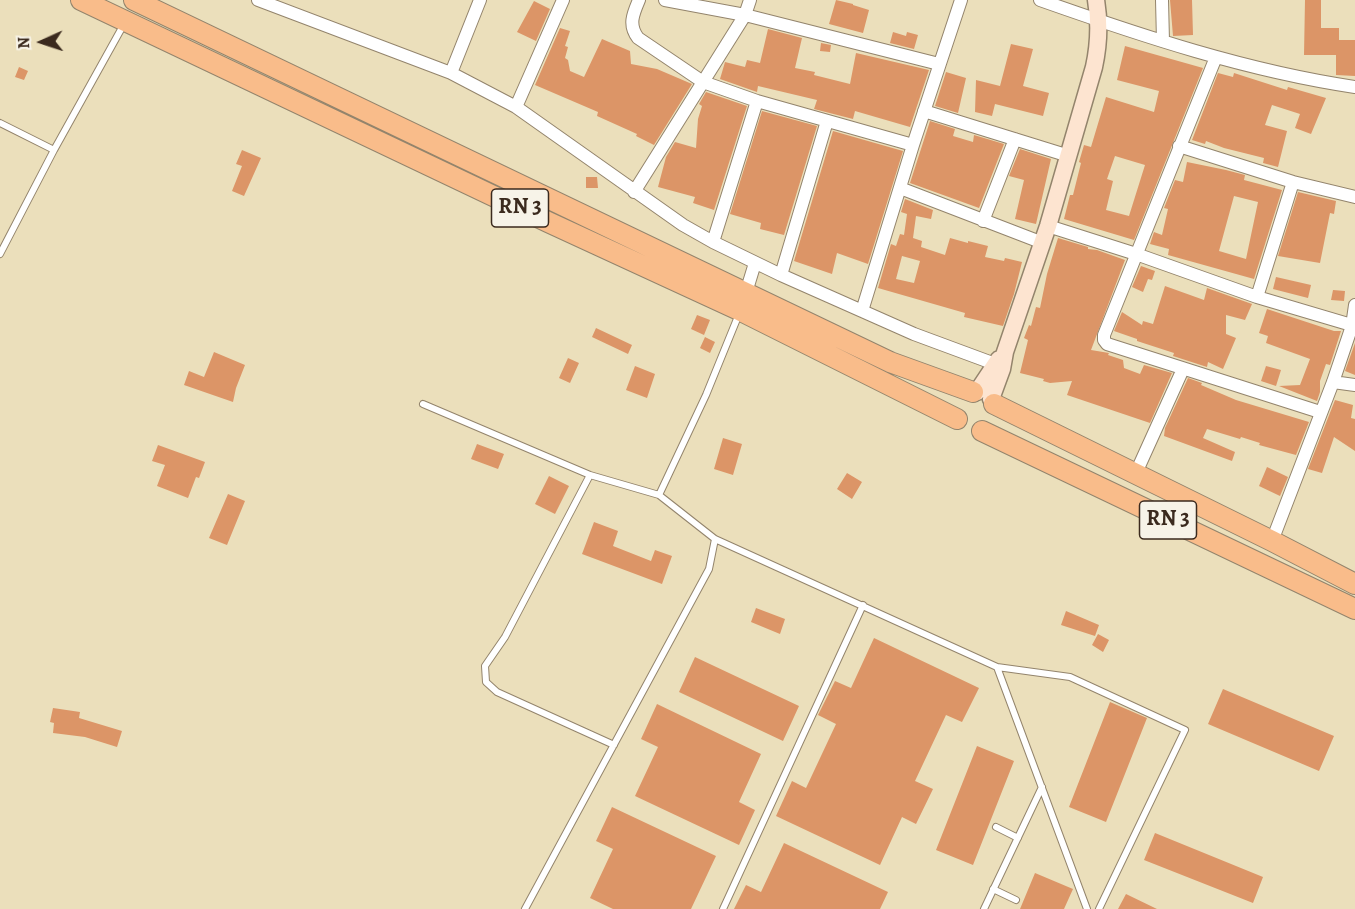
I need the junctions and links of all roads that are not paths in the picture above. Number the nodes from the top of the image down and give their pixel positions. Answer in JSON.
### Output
{"nodes":[{"id":1,"x":81,"y":0,"type":"edge"},
{"id":2,"x":134,"y":0,"type":"edge"},
{"id":3,"x":258,"y":0,"type":"edge"},
{"id":4,"x":480,"y":0,"type":"edge"},
{"id":5,"x":563,"y":0,"type":"edge"},
{"id":6,"x":639,"y":0,"type":"edge"},
{"id":7,"x":665,"y":0,"type":"edge"},
{"id":8,"x":750,"y":0,"type":"edge"},
{"id":9,"x":961,"y":0,"type":"edge"},
{"id":10,"x":1040,"y":0,"type":"edge"},
{"id":11,"x":1096,"y":0,"type":"edge"},
{"id":12,"x":1162,"y":0,"type":"edge"},
{"id":13,"x":283,"y":4,"type":"edge"},
{"id":14,"x":745,"y":15,"type":"junction"},
{"id":15,"x":126,"y":21,"type":"junction"},
{"id":16,"x":1100,"y":21,"type":"junction"},
{"id":17,"x":1162,"y":41,"type":"junction"},
{"id":18,"x":1216,"y":57,"type":"junction"},
{"id":19,"x":939,"y":64,"type":"junction"},
{"id":20,"x":451,"y":73,"type":"junction"},
{"id":21,"x":703,"y":82,"type":"junction"},
{"id":22,"x":1355,"y":87,"type":"edge"},
{"id":23,"x":757,"y":101,"type":"junction"},
{"id":24,"x":516,"y":107,"type":"junction"},
{"id":25,"x":924,"y":111,"type":"junction"},
{"id":26,"x":827,"y":121,"type":"junction"},
{"id":27,"x":0,"y":123,"type":"edge"},
{"id":28,"x":1015,"y":140,"type":"junction"},
{"id":29,"x":913,"y":145,"type":"junction"},
{"id":30,"x":1179,"y":146,"type":"junction"},
{"id":31,"x":54,"y":150,"type":"junction"},
{"id":32,"x":1069,"y":156,"type":"junction"},
{"id":33,"x":1293,"y":182,"type":"junction"},
{"id":34,"x":900,"y":188,"type":"junction"},
{"id":35,"x":634,"y":192,"type":"junction"},
{"id":36,"x":1355,"y":197,"type":"edge"},
{"id":37,"x":983,"y":221,"type":"junction"},
{"id":38,"x":1048,"y":226,"type":"junction"},
{"id":39,"x":714,"y":242,"type":"junction"},
{"id":40,"x":1043,"y":243,"type":"junction"},
{"id":41,"x":0,"y":254,"type":"edge"},
{"id":42,"x":1136,"y":254,"type":"junction"},
{"id":43,"x":755,"y":262,"type":"junction"},
{"id":44,"x":781,"y":275,"type":"junction"},
{"id":45,"x":1257,"y":297,"type":"junction"},
{"id":46,"x":743,"y":302,"type":"junction"},
{"id":47,"x":1355,"y":305,"type":"edge"},
{"id":48,"x":862,"y":311,"type":"junction"},
{"id":49,"x":1353,"y":326,"type":"edge"},
{"id":50,"x":1000,"y":358,"type":"junction"},
{"id":51,"x":1183,"y":369,"type":"junction"},
{"id":52,"x":1333,"y":382,"type":"junction"},
{"id":53,"x":1355,"y":385,"type":"edge"},
{"id":54,"x":984,"y":397,"type":"junction"},
{"id":55,"x":423,"y":404,"type":"dead end"},
{"id":56,"x":1320,"y":412,"type":"junction"},
{"id":57,"x":957,"y":419,"type":"junction"},
{"id":58,"x":982,"y":431,"type":"junction"},
{"id":59,"x":1136,"y":474,"type":"junction"},
{"id":60,"x":590,"y":475,"type":"junction"},
{"id":61,"x":659,"y":495,"type":"junction"},
{"id":62,"x":715,"y":539,"type":"junction"},
{"id":63,"x":1272,"y":541,"type":"junction"},
{"id":64,"x":1355,"y":584,"type":"edge"},
{"id":65,"x":863,"y":605,"type":"junction"},
{"id":66,"x":1355,"y":609,"type":"edge"},
{"id":67,"x":997,"y":667,"type":"junction"},
{"id":68,"x":614,"y":745,"type":"junction"},
{"id":69,"x":1042,"y":787,"type":"junction"},
{"id":70,"x":996,"y":827,"type":"dead end"},
{"id":71,"x":1018,"y":838,"type":"junction"},
{"id":72,"x":993,"y":890,"type":"junction"},
{"id":73,"x":1016,"y":900,"type":"dead end"},
{"id":74,"x":525,"y":909,"type":"edge"},
{"id":75,"x":723,"y":909,"type":"edge"},
{"id":76,"x":984,"y":909,"type":"edge"},
{"id":77,"x":1087,"y":909,"type":"edge"},
{"id":78,"x":1099,"y":909,"type":"edge"}],
"edges":[{"from":1,"to":15,"type":"highway","number":"RN 3"},
{"from":2,"to":46,"type":"highway","number":"RN 3"},
{"from":3,"to":13,"type":"street"},
{"from":4,"to":20,"type":"street"},
{"from":5,"to":24,"type":"street"},
{"from":6,"to":21,"type":"street"},
{"from":7,"to":14,"type":"street"},
{"from":8,"to":14,"type":"street"},
{"from":9,"to":19,"type":"street"},
{"from":10,"to":16,"type":"street"},
{"from":11,"to":16,"type":"main road"},
{"from":12,"to":17,"type":"street"},
{"from":13,"to":20,"type":"street"},
{"from":14,"to":19,"type":"street"},
{"from":14,"to":21,"type":"street"},
{"from":15,"to":31,"type":"lane"},
{"from":15,"to":46,"type":"highway","number":"RN 3"},
{"from":16,"to":17,"type":"street"},
{"from":16,"to":32,"type":"main road"},
{"from":17,"to":18,"type":"street"},
{"from":18,"to":22,"type":"street"},
{"from":18,"to":30,"type":"street"},
{"from":19,"to":25,"type":"street"},
{"from":20,"to":24,"type":"street"},
{"from":21,"to":23,"type":"street"},
{"from":21,"to":35,"type":"street"},
{"from":23,"to":26,"type":"street"},
{"from":23,"to":39,"type":"street"},
{"from":24,"to":35,"type":"street"},
{"from":25,"to":28,"type":"street"},
{"from":25,"to":29,"type":"street"},
{"from":26,"to":29,"type":"street"},
{"from":26,"to":44,"type":"street"},
{"from":27,"to":31,"type":"lane"},
{"from":28,"to":32,"type":"street"},
{"from":28,"to":37,"type":"street"},
{"from":29,"to":34,"type":"street"},
{"from":30,"to":33,"type":"street"},
{"from":30,"to":42,"type":"street"},
{"from":31,"to":41,"type":"lane"},
{"from":32,"to":38,"type":"main road"},
{"from":33,"to":36,"type":"street"},
{"from":33,"to":45,"type":"street"},
{"from":34,"to":37,"type":"street"},
{"from":34,"to":48,"type":"street"},
{"from":35,"to":39,"type":"street"},
{"from":37,"to":40,"type":"street"},
{"from":38,"to":40,"type":"main road"},
{"from":38,"to":42,"type":"street"},
{"from":39,"to":43,"type":"street"},
{"from":40,"to":50,"type":"main road"},
{"from":42,"to":45,"type":"street"},
{"from":42,"to":51,"type":"street"},
{"from":43,"to":44,"type":"street"},
{"from":43,"to":46,"type":"street"},
{"from":44,"to":48,"type":"street"},
{"from":45,"to":49,"type":"street"},
{"from":46,"to":54,"type":"highway","number":"RN 3"},
{"from":46,"to":57,"type":"highway","number":"RN 3"},
{"from":46,"to":61,"type":"lane"},
{"from":47,"to":49,"type":"street"},
{"from":48,"to":50,"type":"street"},
{"from":49,"to":52,"type":"street"},
{"from":50,"to":54,"type":"main road"},
{"from":51,"to":56,"type":"street"},
{"from":51,"to":59,"type":"street"},
{"from":52,"to":53,"type":"street"},
{"from":52,"to":56,"type":"street"},
{"from":54,"to":57,"type":"highway"},
{"from":54,"to":58,"type":"highway"},
{"from":54,"to":59,"type":"highway","number":"RN 3"},
{"from":55,"to":60,"type":"lane"},
{"from":56,"to":63,"type":"street"},
{"from":57,"to":58,"type":"highway"},
{"from":58,"to":66,"type":"highway","number":"RN 3"},
{"from":59,"to":63,"type":"highway","number":"RN 3"},
{"from":60,"to":61,"type":"lane"},
{"from":60,"to":68,"type":"lane"},
{"from":61,"to":62,"type":"lane"},
{"from":62,"to":65,"type":"lane"},
{"from":62,"to":68,"type":"lane"},
{"from":63,"to":64,"type":"highway","number":"RN 3"},
{"from":65,"to":67,"type":"lane"},
{"from":65,"to":75,"type":"lane"},
{"from":67,"to":69,"type":"lane"},
{"from":67,"to":78,"type":"lane"},
{"from":68,"to":74,"type":"lane"},
{"from":69,"to":71,"type":"lane"},
{"from":69,"to":77,"type":"lane"},
{"from":70,"to":71,"type":"lane"},
{"from":71,"to":72,"type":"lane"},
{"from":72,"to":73,"type":"lane"},
{"from":72,"to":76,"type":"lane"}]}
